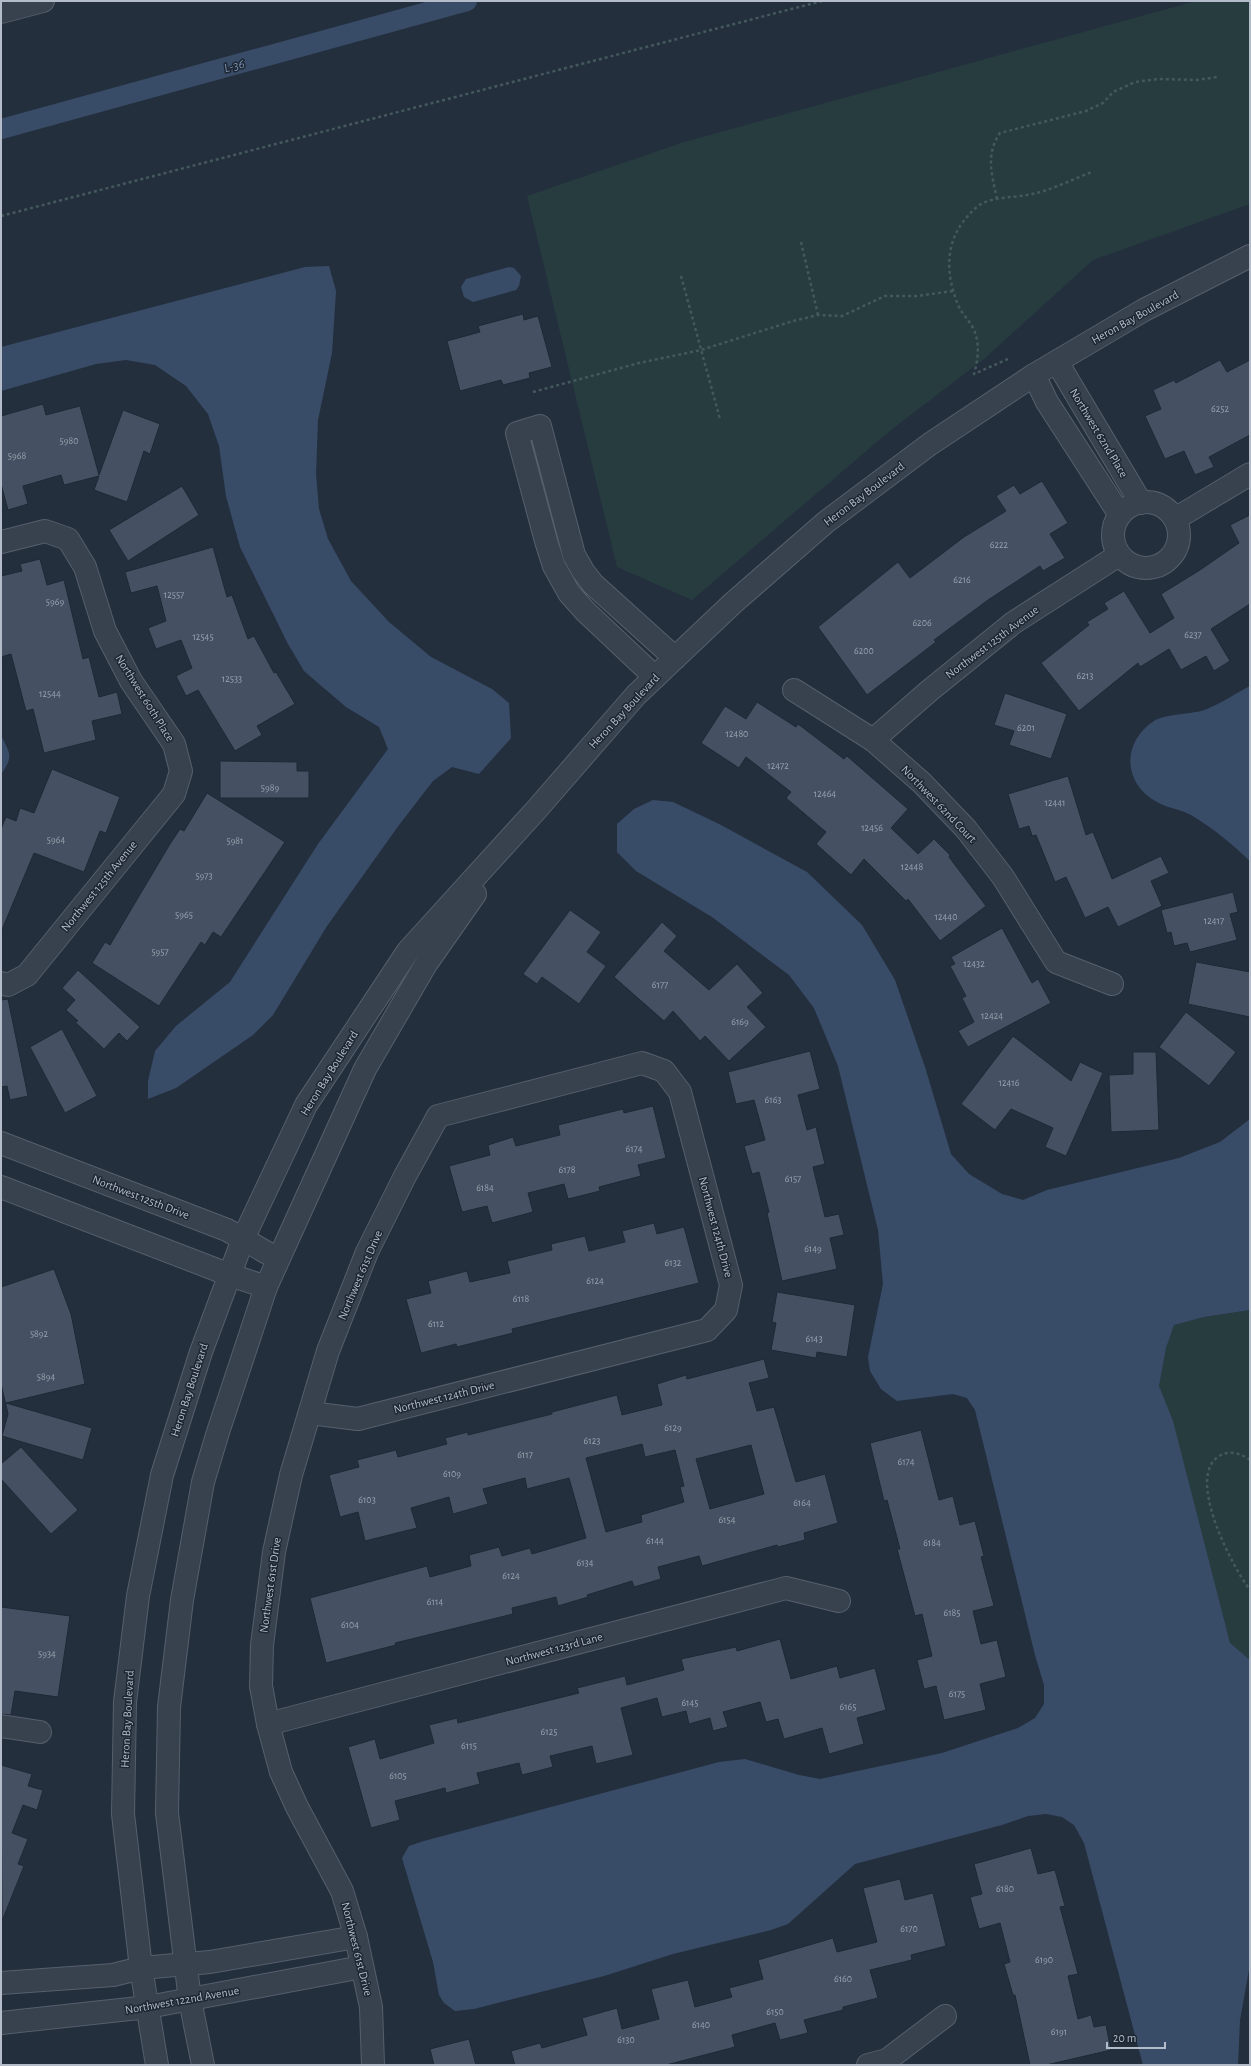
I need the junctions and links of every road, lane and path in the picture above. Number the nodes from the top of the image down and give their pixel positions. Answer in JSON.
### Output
{"nodes":[{"id":1,"x":43,"y":1,"type":"edge"},
{"id":2,"x":822,"y":1,"type":"edge"},
{"id":3,"x":1,"y":12,"type":"edge"},
{"id":4,"x":1217,"y":77,"type":"dead end"},
{"id":5,"x":1092,"y":172,"type":"dead end"},
{"id":6,"x":997,"y":199,"type":"junction"},
{"id":7,"x":1,"y":216,"type":"edge"},
{"id":8,"x":801,"y":242,"type":"dead end"},
{"id":9,"x":1250,"y":256,"type":"edge"},
{"id":10,"x":681,"y":276,"type":"dead end"},
{"id":11,"x":952,"y":291,"type":"junction"},
{"id":12,"x":818,"y":315,"type":"junction"},
{"id":13,"x":701,"y":350,"type":"junction"},
{"id":14,"x":1008,"y":358,"type":"dead end"},
{"id":15,"x":1057,"y":362,"type":"junction"},
{"id":16,"x":1034,"y":376,"type":"junction"},
{"id":17,"x":533,"y":392,"type":"dead end"},
{"id":18,"x":720,"y":419,"type":"dead end"},
{"id":19,"x":1250,"y":474,"type":"edge"},
{"id":20,"x":1141,"y":503,"type":"junction"},
{"id":21,"x":1120,"y":515,"type":"junction"},
{"id":22,"x":1175,"y":519,"type":"junction"},
{"id":23,"x":1,"y":542,"type":"edge"},
{"id":24,"x":1119,"y":555,"type":"junction"},
{"id":25,"x":675,"y":658,"type":"junction"},
{"id":26,"x":655,"y":677,"type":"junction"},
{"id":27,"x":794,"y":690,"type":"dead end"},
{"id":28,"x":873,"y":740,"type":"junction"},
{"id":29,"x":181,"y":771,"type":"joint"},
{"id":30,"x":537,"y":809,"type":"junction"},
{"id":31,"x":1,"y":983,"type":"edge"},
{"id":32,"x":1112,"y":984,"type":"dead end"},
{"id":33,"x":438,"y":1116,"type":"joint"},
{"id":34,"x":1,"y":1143,"type":"edge"},
{"id":35,"x":1,"y":1187,"type":"edge"},
{"id":36,"x":243,"y":1239,"type":"junction"},
{"id":37,"x":278,"y":1259,"type":"junction"},
{"id":38,"x":230,"y":1275,"type":"junction"},
{"id":39,"x":266,"y":1287,"type":"junction"},
{"id":40,"x":310,"y":1414,"type":"junction"},
{"id":41,"x":1250,"y":1460,"type":"edge"},
{"id":42,"x":1250,"y":1590,"type":"edge"},
{"id":43,"x":839,"y":1601,"type":"dead end"},
{"id":44,"x":268,"y":1724,"type":"junction"},
{"id":45,"x":1,"y":1726,"type":"edge"},
{"id":46,"x":40,"y":1732,"type":"dead end"},
{"id":47,"x":356,"y":1937,"type":"junction"},
{"id":48,"x":185,"y":1965,"type":"junction"},
{"id":49,"x":362,"y":1967,"type":"junction"},
{"id":50,"x":141,"y":1968,"type":"junction"},
{"id":51,"x":1,"y":1983,"type":"edge"},
{"id":52,"x":190,"y":2000,"type":"junction"},
{"id":53,"x":148,"y":2007,"type":"junction"},
{"id":54,"x":945,"y":2016,"type":"dead end"},
{"id":55,"x":1,"y":2023,"type":"edge"},
{"id":56,"x":157,"y":2065,"type":"edge"},
{"id":57,"x":204,"y":2065,"type":"edge"},
{"id":58,"x":373,"y":2065,"type":"edge"},
{"id":59,"x":868,"y":2065,"type":"edge"}],
"edges":[{"from":1,"to":3,"type":"street"},
{"from":2,"to":7,"type":"path"},
{"from":4,"to":6,"type":"path"},
{"from":5,"to":6,"type":"path"},
{"from":6,"to":11,"type":"path"},
{"from":8,"to":12,"type":"path"},
{"from":9,"to":15,"type":"street","name":"Heron Bay Boulevard"},
{"from":10,"to":13,"type":"path"},
{"from":11,"to":12,"type":"path"},
{"from":11,"to":14,"type":"path"},
{"from":12,"to":13,"type":"path"},
{"from":13,"to":17,"type":"path"},
{"from":13,"to":18,"type":"path"},
{"from":15,"to":16,"type":"street","name":"Heron Bay Boulevard"},
{"from":15,"to":20,"type":"street","name":"Northwest 62nd Place"},
{"from":16,"to":21,"type":"street"},
{"from":16,"to":25,"type":"street","name":"Heron Bay Boulevard"},
{"from":19,"to":22,"type":"street"},
{"from":20,"to":21,"type":"street"},
{"from":20,"to":22,"type":"street"},
{"from":21,"to":24,"type":"street"},
{"from":22,"to":24,"type":"street"},
{"from":23,"to":29,"type":"street","name":"Northwest 60th Place"},
{"from":24,"to":28,"type":"street","name":"Northwest 125th Avenue"},
{"from":25,"to":26,"type":"street","name":"Heron Bay Boulevard"},
{"from":25,"to":26,"type":"street"},
{"from":26,"to":30,"type":"street","name":"Heron Bay Boulevard"},
{"from":27,"to":28,"type":"street","name":"Northwest 62nd Court"},
{"from":28,"to":32,"type":"street","name":"Northwest 62nd Court"},
{"from":29,"to":31,"type":"street","name":"Northwest 125th Avenue"},
{"from":30,"to":36,"type":"street","name":"Heron Bay Boulevard"},
{"from":30,"to":37,"type":"street","name":"Heron Bay Boulevard"},
{"from":33,"to":40,"type":"street","name":"Northwest 61st Drive"},
{"from":33,"to":40,"type":"street","name":"Northwest 124th Drive"},
{"from":34,"to":36,"type":"street","name":"Northwest 125th Drive"},
{"from":35,"to":38,"type":"street"},
{"from":36,"to":37,"type":"street","name":"Northwest 125th Drive"},
{"from":36,"to":38,"type":"street","name":"Heron Bay Boulevard"},
{"from":37,"to":39,"type":"street","name":"Heron Bay Boulevard"},
{"from":38,"to":39,"type":"street"},
{"from":38,"to":50,"type":"street","name":"Heron Bay Boulevard"},
{"from":39,"to":48,"type":"street","name":"Heron Bay Boulevard"},
{"from":40,"to":44,"type":"street","name":"Northwest 61st Drive"},
{"from":41,"to":42,"type":"path"},
{"from":43,"to":44,"type":"street","name":"Northwest 123rd Lane"},
{"from":44,"to":47,"type":"street","name":"Northwest 61st Drive"},
{"from":45,"to":46,"type":"street"},
{"from":47,"to":48,"type":"street"},
{"from":47,"to":49,"type":"street","name":"Northwest 61st Drive"},
{"from":48,"to":50,"type":"street"},
{"from":48,"to":52,"type":"street","name":"Heron Bay Boulevard"},
{"from":49,"to":52,"type":"street","name":"Northwest 122nd Avenue"},
{"from":49,"to":58,"type":"street","name":"Northwest 61st Drive"},
{"from":50,"to":51,"type":"street"},
{"from":50,"to":53,"type":"street","name":"Heron Bay Boulevard"},
{"from":52,"to":53,"type":"street","name":"Northwest 122nd Avenue"},
{"from":52,"to":57,"type":"street","name":"Heron Bay Boulevard"},
{"from":53,"to":55,"type":"street","name":"Northwest 122nd Avenue"},
{"from":53,"to":56,"type":"street","name":"Heron Bay Boulevard"},
{"from":54,"to":59,"type":"street"}]}
